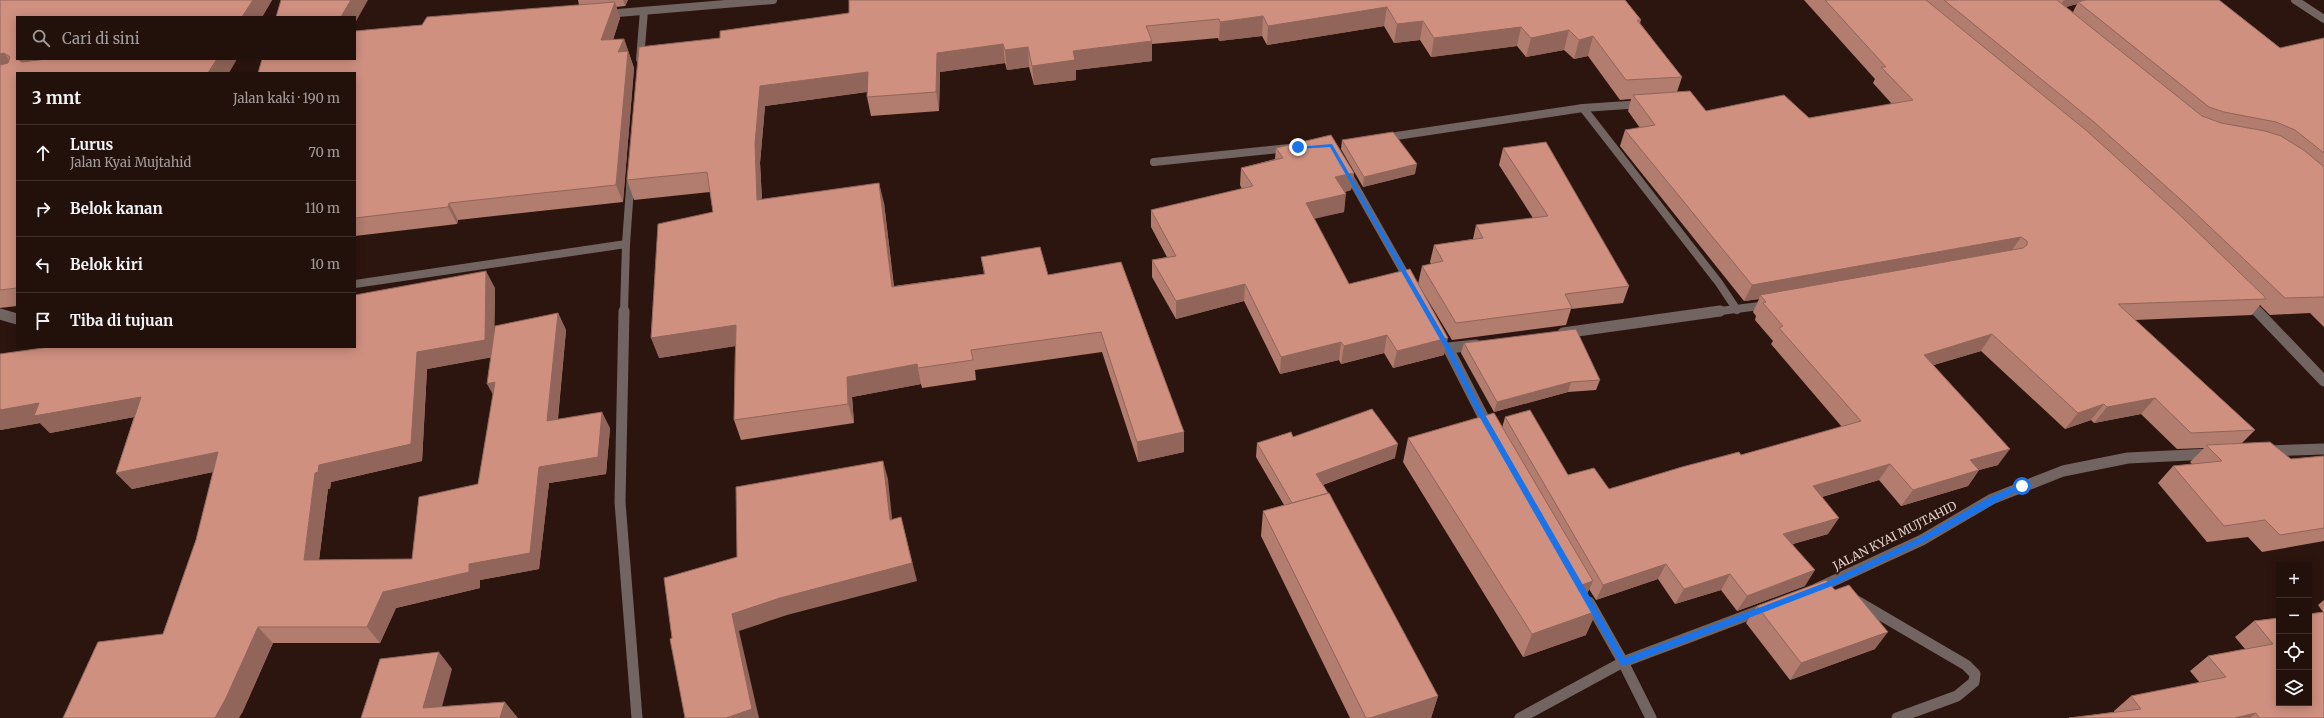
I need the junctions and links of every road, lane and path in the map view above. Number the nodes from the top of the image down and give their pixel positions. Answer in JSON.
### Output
{"nodes":[{"id":1,"x":773,"y":0,"type":"edge"},
{"id":2,"x":2295,"y":0,"type":"edge"},
{"id":3,"x":644,"y":11,"type":"junction"},
{"id":4,"x":597,"y":15,"type":"edge"},
{"id":5,"x":2324,"y":19,"type":"edge"},
{"id":6,"x":639,"y":74,"type":"edge"},
{"id":7,"x":1651,"y":104,"type":"edge"},
{"id":8,"x":1583,"y":108,"type":"junction"},
{"id":9,"x":1371,"y":140,"type":"edge"},
{"id":10,"x":1298,"y":147,"type":"edge"},
{"id":11,"x":1340,"y":159,"type":"edge"},
{"id":12,"x":1154,"y":162,"type":"dead end"},
{"id":13,"x":631,"y":167,"type":"edge"},
{"id":14,"x":626,"y":244,"type":"junction"},
{"id":15,"x":356,"y":284,"type":"edge"},
{"id":16,"x":1417,"y":294,"type":"edge"},
{"id":17,"x":2241,"y":295,"type":"edge"},
{"id":18,"x":1775,"y":303,"type":"edge"},
{"id":19,"x":1737,"y":310,"type":"junction"},
{"id":20,"x":0,"y":314,"type":"edge"},
{"id":21,"x":16,"y":319,"type":"edge"},
{"id":22,"x":1550,"y":335,"type":"edge"},
{"id":23,"x":1487,"y":343,"type":"edge"},
{"id":24,"x":2324,"y":381,"type":"edge"},
{"id":25,"x":1493,"y":434,"type":"edge"},
{"id":26,"x":2324,"y":450,"type":"edge"},
{"id":27,"x":2254,"y":452,"type":"edge"},
{"id":28,"x":2222,"y":453,"type":"edge"},
{"id":29,"x":1830,"y":584,"type":"junction"},
{"id":30,"x":1807,"y":592,"type":"edge"},
{"id":31,"x":1584,"y":593,"type":"edge"},
{"id":32,"x":1778,"y":604,"type":"edge"},
{"id":33,"x":1623,"y":662,"type":"junction"},
{"id":34,"x":637,"y":718,"type":"edge"},
{"id":35,"x":1520,"y":718,"type":"edge"},
{"id":36,"x":1651,"y":718,"type":"edge"},
{"id":37,"x":1897,"y":718,"type":"edge"}],
"edges":[{"from":1,"to":3,"type":"street"},
{"from":2,"to":5,"type":"street"},
{"from":3,"to":4,"type":"street"},
{"from":3,"to":6,"type":"street"},
{"from":7,"to":8,"type":"street"},
{"from":8,"to":9,"type":"street"},
{"from":8,"to":19,"type":"street"},
{"from":10,"to":12,"type":"street"},
{"from":11,"to":16,"type":"street"},
{"from":13,"to":14,"type":"street"},
{"from":14,"to":15,"type":"street"},
{"from":14,"to":34,"type":"street"},
{"from":17,"to":24,"type":"street"},
{"from":18,"to":19,"type":"street"},
{"from":19,"to":22,"type":"street"},
{"from":20,"to":21,"type":"street"},
{"from":23,"to":25,"type":"street"},
{"from":26,"to":27,"type":"street"},
{"from":28,"to":29,"type":"street","name":"JALAN KYAI MUJTAHID"},
{"from":29,"to":30,"type":"street","name":"JALAN KYAI MUJTAHID"},
{"from":29,"to":37,"type":"street"},
{"from":31,"to":33,"type":"street"},
{"from":32,"to":33,"type":"street"},
{"from":33,"to":35,"type":"street"},
{"from":33,"to":36,"type":"street"}]}
